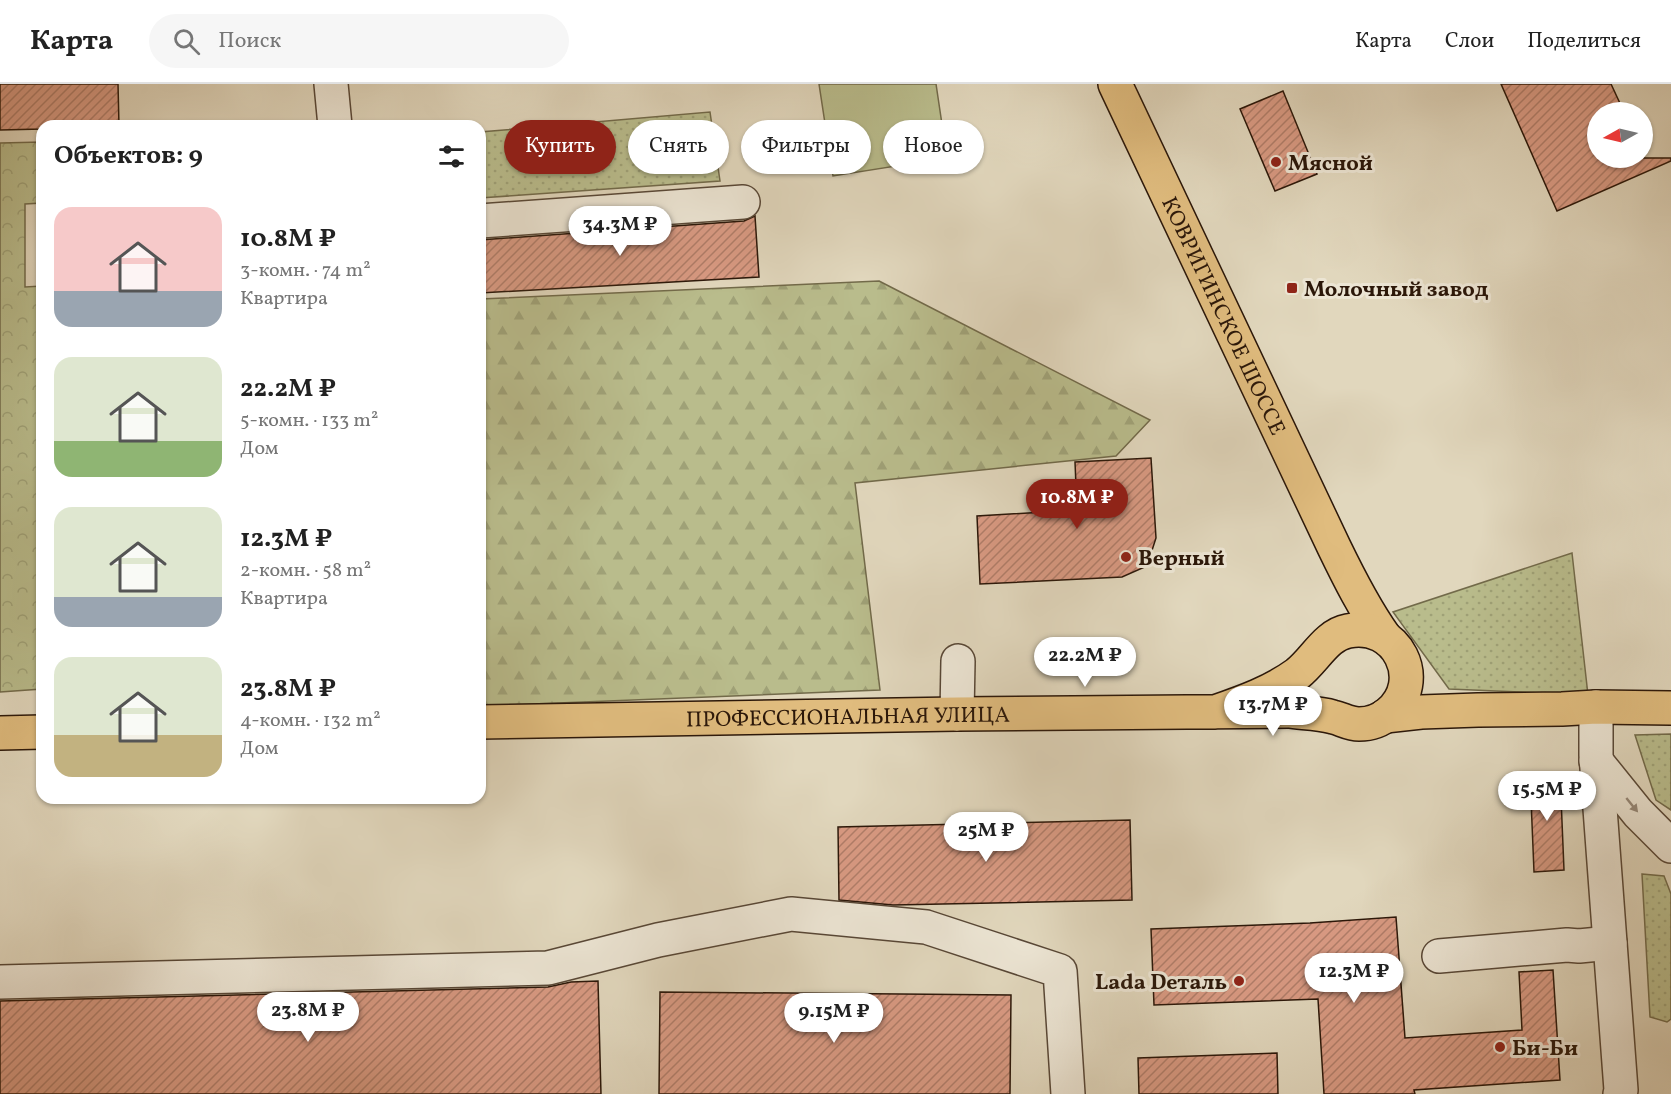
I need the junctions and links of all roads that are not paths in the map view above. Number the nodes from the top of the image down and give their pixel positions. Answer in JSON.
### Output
{"nodes":[{"id":1,"x":1115,"y":84,"type":"edge"},
{"id":2,"x":744,"y":202,"type":"dead end"},
{"id":3,"x":486,"y":221,"type":"edge"},
{"id":4,"x":1334,"y":547,"type":"junction"},
{"id":5,"x":1384,"y":636,"type":"junction"},
{"id":6,"x":1324,"y":647,"type":"junction"},
{"id":7,"x":958,"y":661,"type":"dead end"},
{"id":8,"x":1406,"y":669,"type":"junction"},
{"id":9,"x":1596,"y":707,"type":"junction"},
{"id":10,"x":1671,"y":708,"type":"edge"},
{"id":11,"x":1478,"y":710,"type":"junction"},
{"id":12,"x":1215,"y":712,"type":"junction"},
{"id":13,"x":957,"y":714,"type":"junction"},
{"id":14,"x":1385,"y":716,"type":"junction"},
{"id":15,"x":1334,"y":717,"type":"junction"},
{"id":16,"x":486,"y":722,"type":"edge"},
{"id":17,"x":36,"y":732,"type":"edge"},
{"id":18,"x":0,"y":734,"type":"edge"},
{"id":19,"x":1596,"y":762,"type":"junction"},
{"id":20,"x":1671,"y":846,"type":"edge"},
{"id":21,"x":1610,"y":943,"type":"junction"},
{"id":22,"x":1439,"y":956,"type":"dead end"},
{"id":23,"x":0,"y":982,"type":"edge"},
{"id":24,"x":1614,"y":1092,"type":"edge"},
{"id":25,"x":1068,"y":1094,"type":"edge"}],
"edges":[{"from":1,"to":4,"type":"main road","name":"КОВРИГИНСКОЕ ШОССЕ"},
{"from":2,"to":3,"type":"lane"},
{"from":4,"to":5,"type":"main road","name":"КОВРИГИНСКОЕ ШОССЕ"},
{"from":4,"to":6,"type":"main road","name":"КОВРИГИНСКОЕ ШОССЕ"},
{"from":5,"to":6,"type":"main road","name":"ПРОФЕССИОНАЛЬНАЯ УЛИЦА"},
{"from":5,"to":8,"type":"main road","name":"ПРОФЕССИОНАЛЬНАЯ УЛИЦА"},
{"from":6,"to":12,"type":"main road","name":"ПРОФЕССИОНАЛЬНАЯ УЛИЦА"},
{"from":6,"to":15,"type":"main road"},
{"from":7,"to":13,"type":"lane"},
{"from":8,"to":11,"type":"main road","name":"ПРОФЕССИОНАЛЬНАЯ УЛИЦА"},
{"from":8,"to":14,"type":"main road"},
{"from":9,"to":10,"type":"main road","name":"ПРОФЕССИОНАЛЬНАЯ УЛИЦА"},
{"from":9,"to":11,"type":"main road","name":"ПРОФЕССИОНАЛЬНАЯ УЛИЦА"},
{"from":9,"to":19,"type":"lane"},
{"from":11,"to":14,"type":"main road","name":"ПРОФЕССИОНАЛЬНАЯ УЛИЦА"},
{"from":12,"to":13,"type":"main road","name":"ПРОФЕССИОНАЛЬНАЯ УЛИЦА"},
{"from":12,"to":15,"type":"main road","name":"ПРОФЕССИОНАЛЬНАЯ УЛИЦА"},
{"from":13,"to":16,"type":"main road","name":"ПРОФЕССИОНАЛЬНАЯ УЛИЦА"},
{"from":14,"to":15,"type":"main road","name":"ПРОФЕССИОНАЛЬНАЯ УЛИЦА"},
{"from":17,"to":18,"type":"main road"},
{"from":19,"to":20,"type":"lane","one_way":true},
{"from":19,"to":21,"type":"lane"},
{"from":21,"to":22,"type":"lane"},
{"from":21,"to":24,"type":"lane"},
{"from":23,"to":25,"type":"lane"}]}
